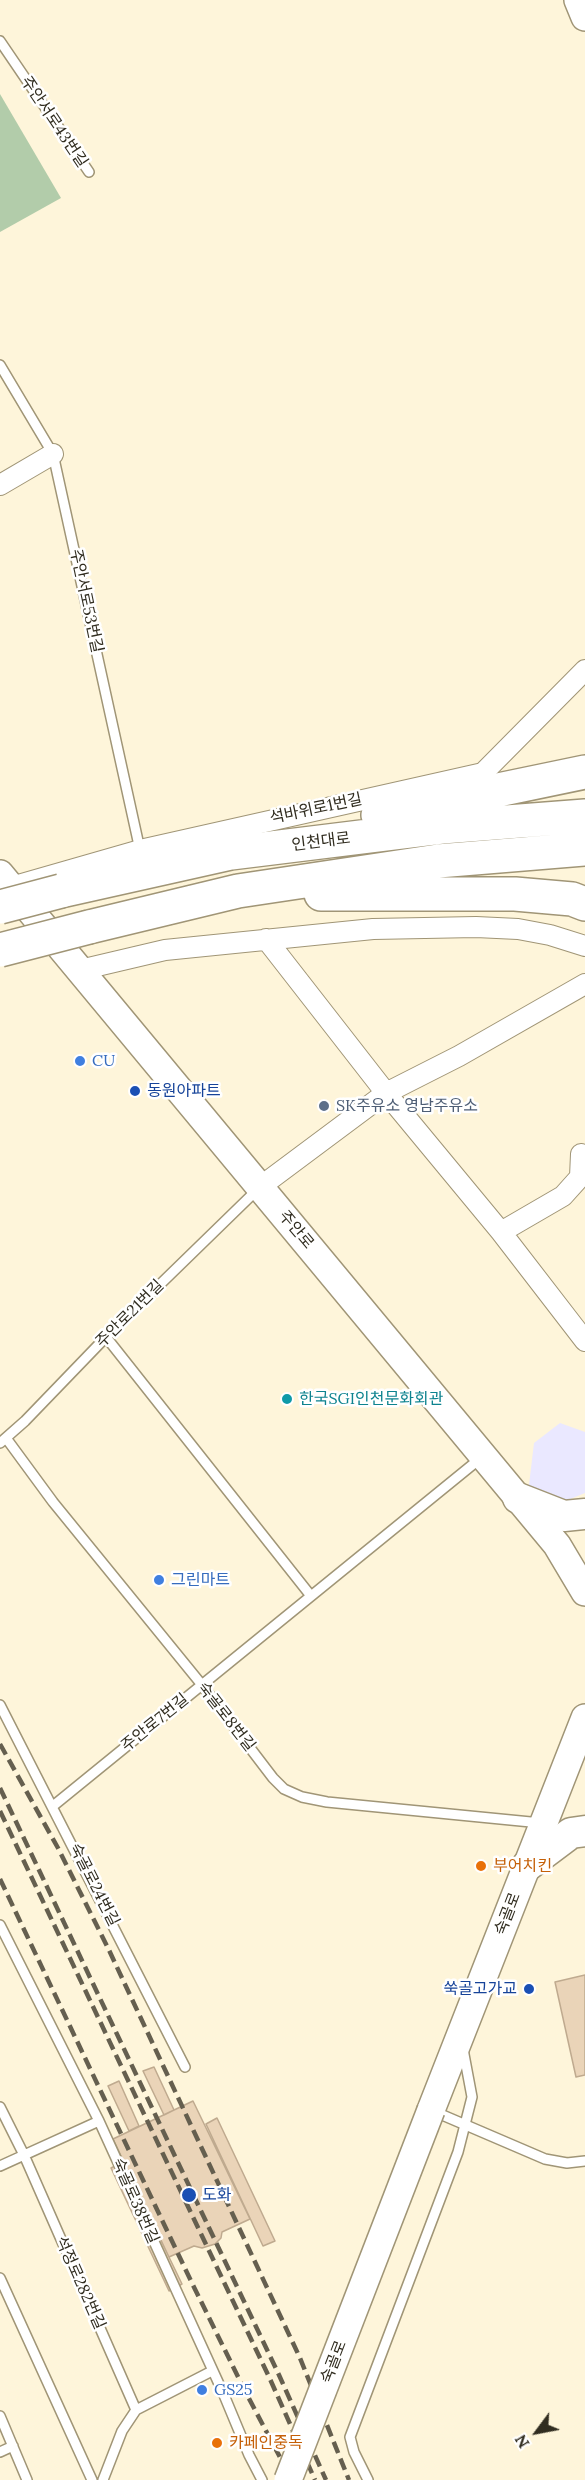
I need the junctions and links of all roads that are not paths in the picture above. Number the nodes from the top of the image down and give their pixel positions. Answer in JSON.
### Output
{"nodes":[{"id":1,"x":578,"y":0,"type":"edge"},
{"id":2,"x":585,"y":17,"type":"edge"},
{"id":3,"x":0,"y":42,"type":"edge"},
{"id":4,"x":88,"y":172,"type":"dead end"},
{"id":5,"x":0,"y":365,"type":"edge"},
{"id":6,"x":53,"y":454,"type":"junction"},
{"id":7,"x":0,"y":485,"type":"edge"},
{"id":8,"x":585,"y":670,"type":"edge"},
{"id":9,"x":585,"y":772,"type":"edge"},
{"id":10,"x":585,"y":816,"type":"edge"},
{"id":11,"x":585,"y":849,"type":"edge"},
{"id":12,"x":140,"y":850,"type":"junction"},
{"id":13,"x":231,"y":853,"type":"junction"},
{"id":14,"x":4,"y":889,"type":"edge"},
{"id":15,"x":238,"y":891,"type":"junction"},
{"id":16,"x":585,"y":904,"type":"edge"},
{"id":17,"x":266,"y":939,"type":"junction"},
{"id":18,"x":585,"y":946,"type":"edge"},
{"id":19,"x":0,"y":950,"type":"edge"},
{"id":20,"x":80,"y":970,"type":"junction"},
{"id":21,"x":585,"y":984,"type":"edge"},
{"id":22,"x":386,"y":1092,"type":"junction"},
{"id":23,"x":581,"y":1154,"type":"dead end"},
{"id":24,"x":260,"y":1187,"type":"junction"},
{"id":25,"x":501,"y":1232,"type":"junction"},
{"id":26,"x":106,"y":1337,"type":"junction"},
{"id":27,"x":585,"y":1341,"type":"edge"},
{"id":28,"x":3,"y":1440,"type":"edge"},
{"id":29,"x":483,"y":1456,"type":"junction"},
{"id":30,"x":519,"y":1498,"type":"junction"},
{"id":31,"x":585,"y":1514,"type":"edge"},
{"id":32,"x":585,"y":1592,"type":"edge"},
{"id":33,"x":311,"y":1596,"type":"junction"},
{"id":34,"x":202,"y":1685,"type":"junction"},
{"id":35,"x":0,"y":1705,"type":"edge"},
{"id":36,"x":585,"y":1718,"type":"edge"},
{"id":37,"x":54,"y":1806,"type":"junction"},
{"id":38,"x":544,"y":1823,"type":"junction"},
{"id":39,"x":585,"y":1831,"type":"edge"},
{"id":40,"x":527,"y":1866,"type":"junction"},
{"id":41,"x":0,"y":1925,"type":"edge"},
{"id":42,"x":460,"y":2035,"type":"junction"},
{"id":43,"x":185,"y":2067,"type":"dead end"},
{"id":44,"x":0,"y":2107,"type":"edge"},
{"id":45,"x":430,"y":2110,"type":"junction"},
{"id":46,"x":99,"y":2121,"type":"junction"},
{"id":47,"x":466,"y":2124,"type":"junction"},
{"id":48,"x":24,"y":2155,"type":"junction"},
{"id":49,"x":585,"y":2161,"type":"edge"},
{"id":50,"x":0,"y":2166,"type":"edge"},
{"id":51,"x":0,"y":2278,"type":"edge"},
{"id":52,"x":212,"y":2371,"type":"junction"},
{"id":53,"x":136,"y":2410,"type":"junction"},
{"id":54,"x":0,"y":2416,"type":"edge"},
{"id":55,"x":13,"y":2446,"type":"junction"},
{"id":56,"x":0,"y":2452,"type":"edge"},
{"id":57,"x":27,"y":2480,"type":"edge"},
{"id":58,"x":92,"y":2480,"type":"edge"},
{"id":59,"x":103,"y":2480,"type":"edge"},
{"id":60,"x":262,"y":2480,"type":"edge"},
{"id":61,"x":288,"y":2480,"type":"edge"},
{"id":62,"x":368,"y":2480,"type":"edge"}],
"edges":[{"from":1,"to":2,"type":"main road"},
{"from":3,"to":4,"type":"lane","name":"주안서로43번길"},
{"from":5,"to":6,"type":"lane","name":"주안서로53번길"},
{"from":6,"to":7,"type":"street"},
{"from":6,"to":12,"type":"lane","name":"주안서로53번길"},
{"from":8,"to":12,"type":"street","name":"석바위로1번길"},
{"from":9,"to":13,"type":"highway"},
{"from":10,"to":13,"type":"highway","name":"인천대로"},
{"from":11,"to":15,"type":"highway"},
{"from":12,"to":14,"type":"street","name":"석바위로1번길"},
{"from":13,"to":14,"type":"highway","name":"인천대로","bridge":true},
{"from":14,"to":20,"type":"main road","name":"주안로"},
{"from":15,"to":16,"type":"highway"},
{"from":15,"to":19,"type":"highway","bridge":true},
{"from":17,"to":18,"type":"street"},
{"from":17,"to":20,"type":"street"},
{"from":17,"to":22,"type":"street"},
{"from":20,"to":24,"type":"main road","name":"주안로"},
{"from":21,"to":22,"type":"street"},
{"from":22,"to":24,"type":"street"},
{"from":22,"to":25,"type":"street"},
{"from":23,"to":25,"type":"street"},
{"from":24,"to":26,"type":"lane","name":"주안로21번길"},
{"from":24,"to":29,"type":"main road","name":"주안로"},
{"from":25,"to":27,"type":"street"},
{"from":26,"to":28,"type":"lane","name":"주안로21번길"},
{"from":26,"to":33,"type":"lane"},
{"from":28,"to":34,"type":"lane","name":"숙골로8번길"},
{"from":29,"to":30,"type":"main road","name":"주안로"},
{"from":29,"to":33,"type":"lane","name":"주안로7번길"},
{"from":30,"to":31,"type":"main road"},
{"from":30,"to":32,"type":"main road","name":"주안로"},
{"from":33,"to":34,"type":"lane","name":"주안로7번길"},
{"from":34,"to":37,"type":"lane","name":"주안로7번길"},
{"from":34,"to":38,"type":"lane","name":"숙골로8번길"},
{"from":35,"to":37,"type":"lane","name":"숙골로24번길"},
{"from":36,"to":38,"type":"main road","name":"숙골로"},
{"from":37,"to":43,"type":"lane","name":"숙골로24번길"},
{"from":38,"to":40,"type":"main road","name":"숙골로"},
{"from":39,"to":40,"type":"main road"},
{"from":40,"to":42,"type":"main road","name":"숙골로"},
{"from":41,"to":46,"type":"lane","name":"숙골로38번길"},
{"from":42,"to":45,"type":"main road","name":"숙골로"},
{"from":42,"to":47,"type":"lane"},
{"from":44,"to":48,"type":"lane","name":"석정로282번길"},
{"from":45,"to":47,"type":"lane"},
{"from":45,"to":61,"type":"main road","name":"숙골로","bridge":true},
{"from":46,"to":48,"type":"lane"},
{"from":46,"to":52,"type":"lane","name":"숙골로38번길"},
{"from":47,"to":49,"type":"lane"},
{"from":47,"to":62,"type":"lane"},
{"from":48,"to":50,"type":"lane"},
{"from":48,"to":53,"type":"lane","name":"석정로282번길"},
{"from":51,"to":58,"type":"lane"},
{"from":52,"to":53,"type":"lane"},
{"from":52,"to":60,"type":"lane","name":"숙골로38번길"},
{"from":53,"to":59,"type":"lane"},
{"from":54,"to":55,"type":"lane"},
{"from":55,"to":56,"type":"lane"},
{"from":55,"to":57,"type":"lane"}]}
